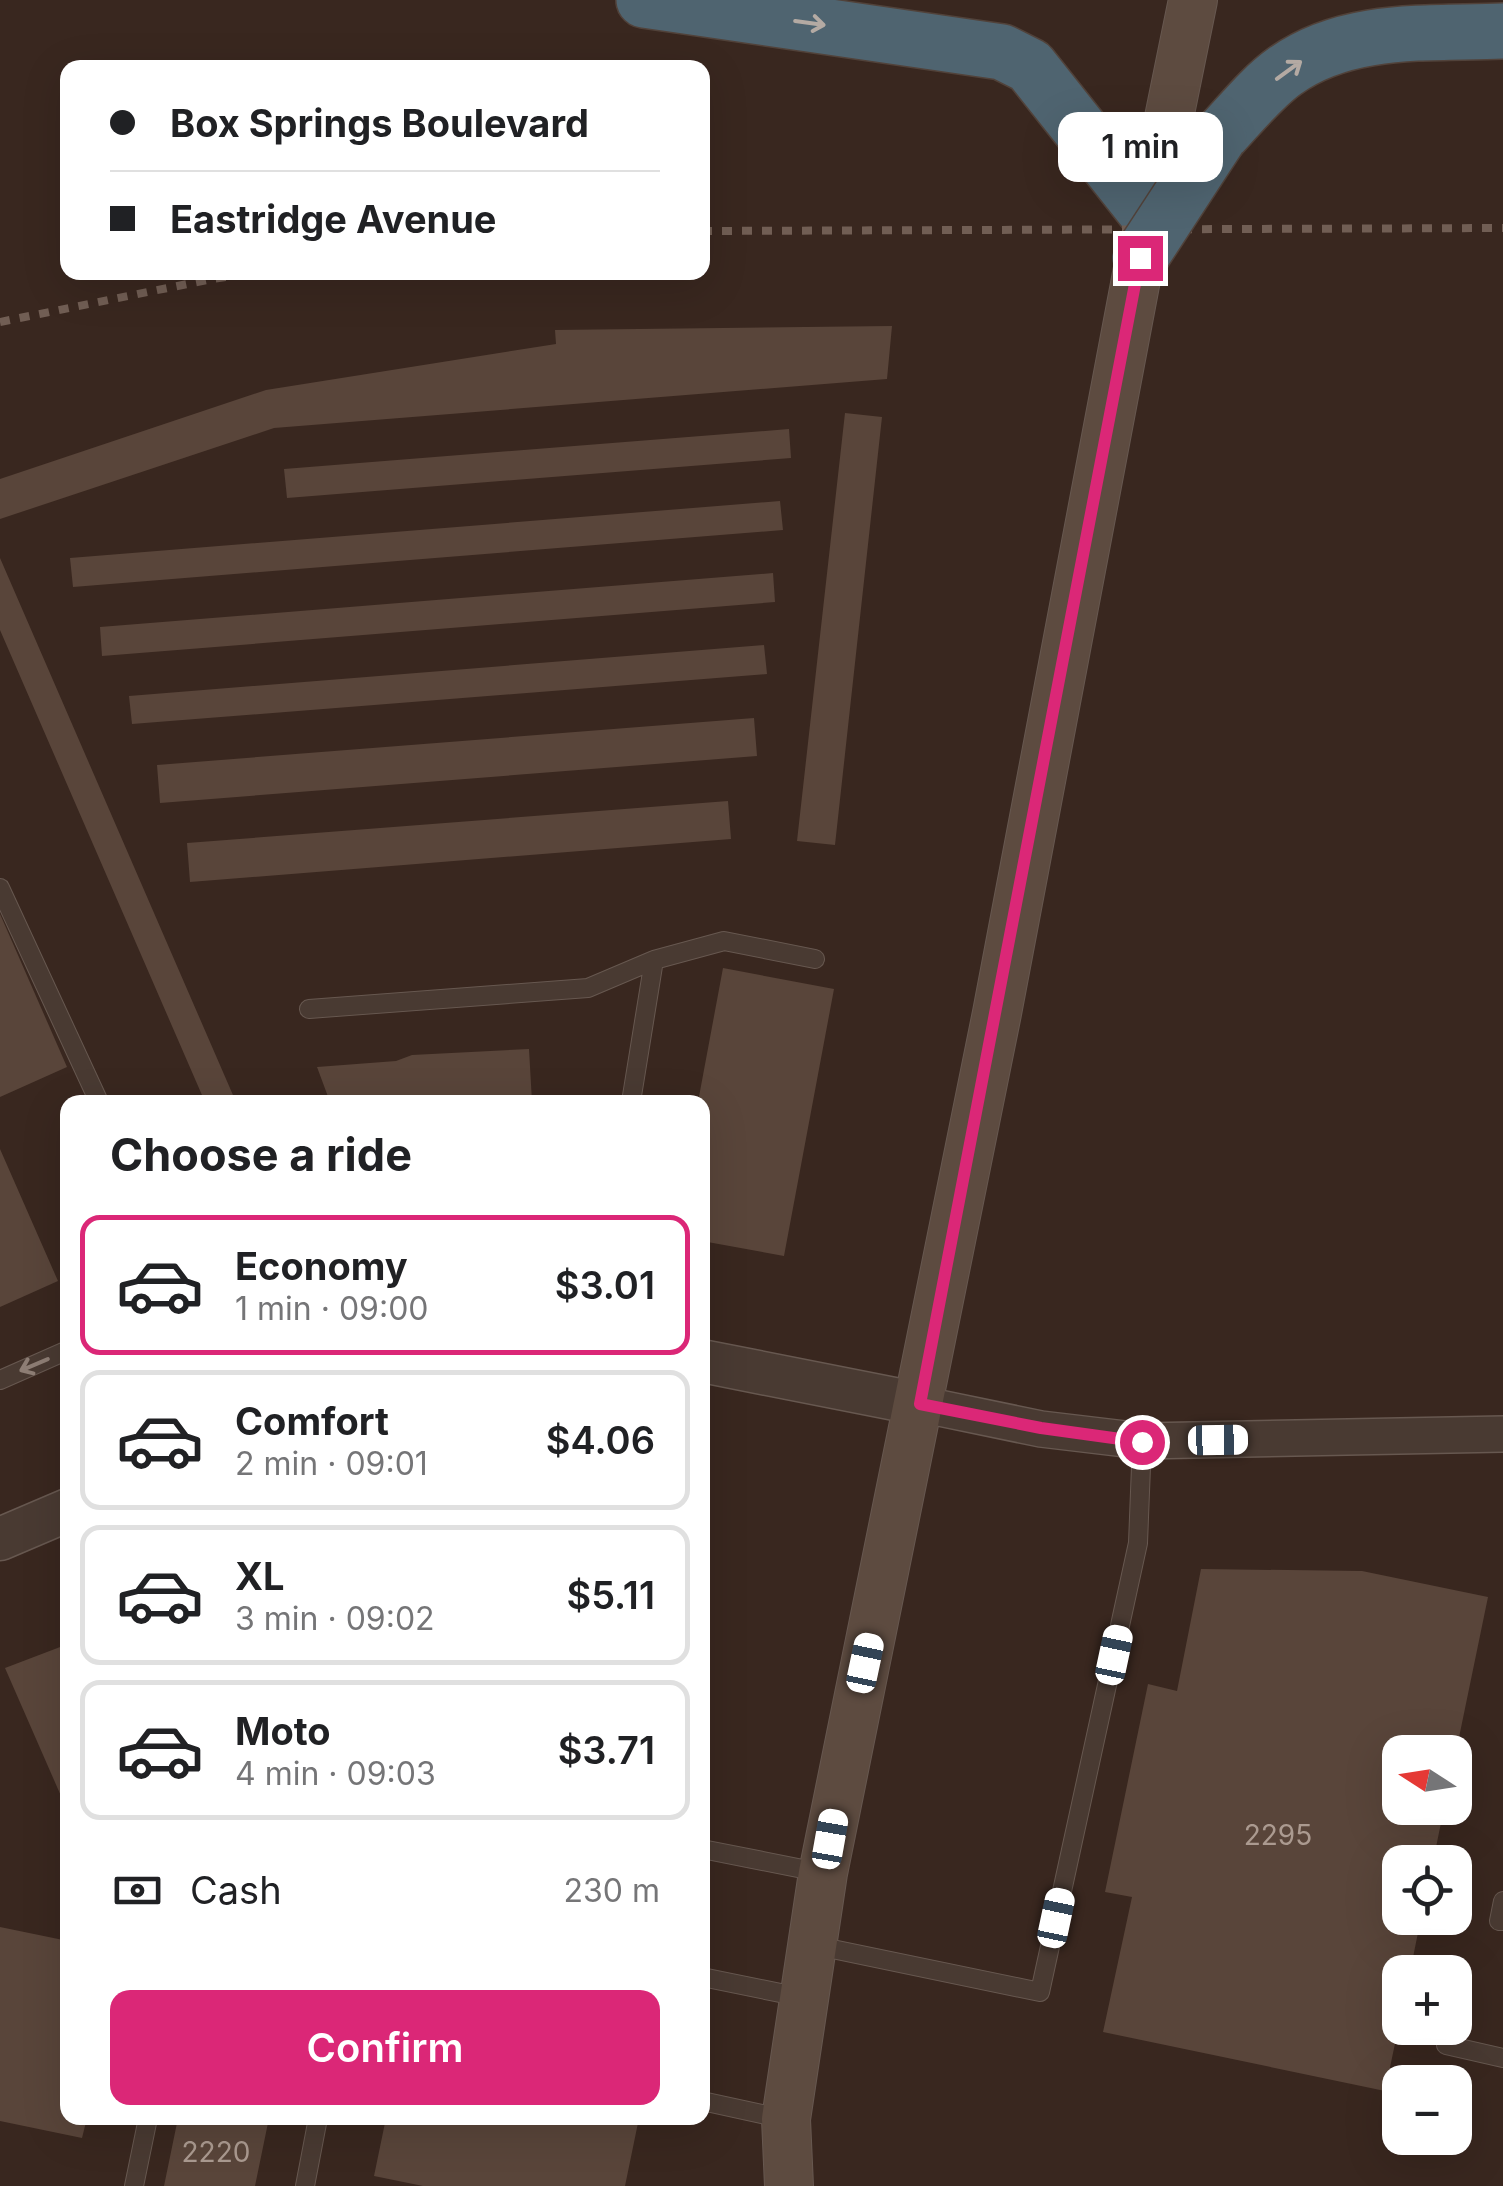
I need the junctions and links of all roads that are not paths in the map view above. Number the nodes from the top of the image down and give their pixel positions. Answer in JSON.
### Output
{"nodes":[{"id":1,"x":644,"y":0,"type":"edge"},
{"id":2,"x":1193,"y":0,"type":"edge"},
{"id":3,"x":1503,"y":31,"type":"edge"},
{"id":4,"x":1145,"y":237,"type":"junction"},
{"id":5,"x":0,"y":888,"type":"edge"},
{"id":6,"x":816,"y":959,"type":"dead end"},
{"id":7,"x":654,"y":960,"type":"junction"},
{"id":8,"x":309,"y":1009,"type":"dead end"},
{"id":9,"x":96,"y":1095,"type":"edge"},
{"id":10,"x":633,"y":1095,"type":"edge"},
{"id":11,"x":60,"y":1354,"type":"edge"},
{"id":12,"x":710,"y":1363,"type":"edge"},
{"id":13,"x":0,"y":1380,"type":"edge"},
{"id":14,"x":920,"y":1404,"type":"junction"},
{"id":15,"x":1503,"y":1434,"type":"edge"},
{"id":16,"x":1142,"y":1442,"type":"junction"},
{"id":17,"x":60,"y":1513,"type":"edge"},
{"id":18,"x":0,"y":1539,"type":"edge"},
{"id":19,"x":710,"y":1850,"type":"edge"},
{"id":20,"x":824,"y":1873,"type":"junction"},
{"id":21,"x":1503,"y":1901,"type":"edge"},
{"id":22,"x":1503,"y":1922,"type":"edge"},
{"id":23,"x":813,"y":1945,"type":"junction"},
{"id":24,"x":710,"y":1979,"type":"edge"},
{"id":25,"x":805,"y":1998,"type":"junction"},
{"id":26,"x":1446,"y":2045,"type":"dead end"},
{"id":27,"x":1503,"y":2058,"type":"edge"},
{"id":28,"x":710,"y":2103,"type":"edge"},
{"id":29,"x":786,"y":2119,"type":"junction"},
{"id":30,"x":147,"y":2125,"type":"edge"},
{"id":31,"x":317,"y":2125,"type":"edge"},
{"id":32,"x":134,"y":2186,"type":"edge"},
{"id":33,"x":305,"y":2186,"type":"edge"},
{"id":34,"x":760,"y":2186,"type":"edge"},
{"id":35,"x":789,"y":2186,"type":"edge"}],
"edges":[{"from":1,"to":4,"type":"highway","one_way":true},
{"from":2,"to":4,"type":"main road"},
{"from":4,"to":3,"type":"highway","one_way":true,"bridge":true},
{"from":4,"to":14,"type":"main road"},
{"from":5,"to":9,"type":"lane"},
{"from":6,"to":7,"type":"lane"},
{"from":7,"to":8,"type":"lane"},
{"from":7,"to":10,"type":"lane"},
{"from":11,"to":13,"type":"lane","one_way":true},
{"from":12,"to":14,"type":"street"},
{"from":14,"to":16,"type":"street"},
{"from":14,"to":20,"type":"main road"},
{"from":15,"to":16,"type":"street"},
{"from":16,"to":23,"type":"lane"},
{"from":17,"to":18,"type":"street"},
{"from":19,"to":20,"type":"lane"},
{"from":20,"to":23,"type":"main road"},
{"from":21,"to":22,"type":"lane"},
{"from":23,"to":25,"type":"main road"},
{"from":24,"to":25,"type":"lane"},
{"from":25,"to":29,"type":"main road"},
{"from":26,"to":27,"type":"lane"},
{"from":28,"to":29,"type":"lane"},
{"from":29,"to":34,"type":"main road"},
{"from":29,"to":35,"type":"main road"},
{"from":30,"to":32,"type":"lane"},
{"from":31,"to":33,"type":"lane"}]}
